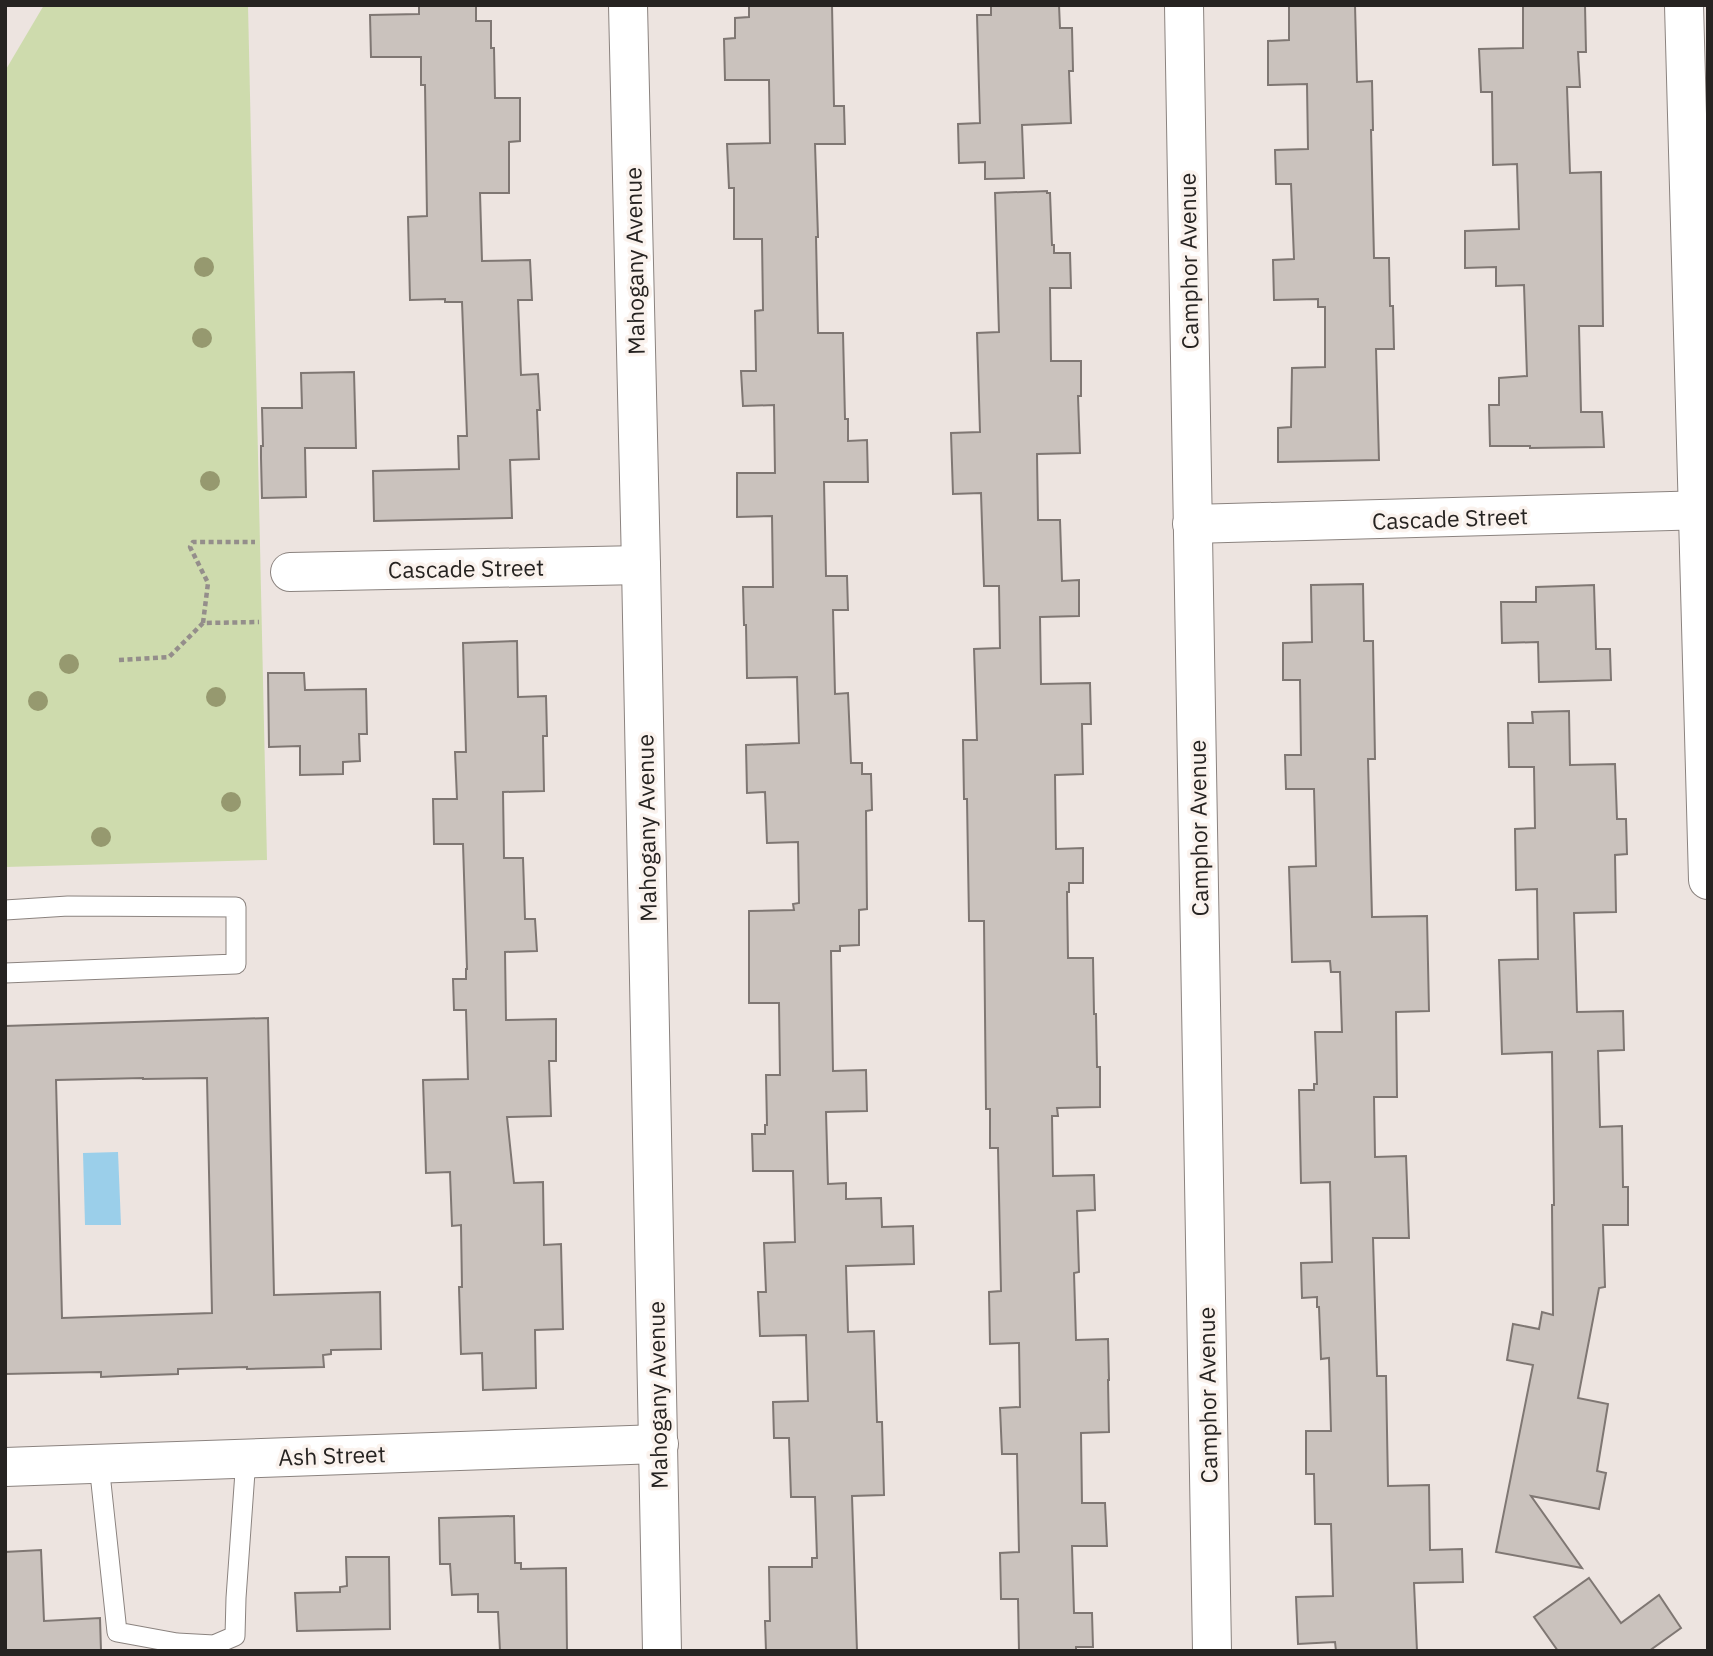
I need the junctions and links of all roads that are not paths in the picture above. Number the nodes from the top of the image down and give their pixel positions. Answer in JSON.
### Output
{"nodes":[{"id":1,"x":628,"y":5,"type":"edge"},
{"id":2,"x":1184,"y":5,"type":"edge"},
{"id":3,"x":1684,"y":5,"type":"edge"},
{"id":4,"x":1703,"y":510,"type":"edge"},
{"id":5,"x":1192,"y":524,"type":"junction"},
{"id":6,"x":641,"y":565,"type":"junction"},
{"id":7,"x":290,"y":572,"type":"dead end"},
{"id":8,"x":1708,"y":880,"type":"edge"},
{"id":9,"x":5,"y":910,"type":"edge"},
{"id":10,"x":5,"y":974,"type":"edge"},
{"id":11,"x":659,"y":1444,"type":"junction"},
{"id":12,"x":246,"y":1458,"type":"junction"},
{"id":13,"x":99,"y":1464,"type":"junction"},
{"id":14,"x":5,"y":1467,"type":"edge"},
{"id":15,"x":662,"y":1651,"type":"edge"},
{"id":16,"x":1212,"y":1651,"type":"edge"}],
"edges":[{"from":1,"to":6,"type":"street","name":"Mahogany Avenue"},
{"from":2,"to":5,"type":"street","name":"Camphor Avenue"},
{"from":3,"to":4,"type":"street"},
{"from":4,"to":5,"type":"street","name":"Cascade Street"},
{"from":4,"to":8,"type":"street"},
{"from":5,"to":16,"type":"street","name":"Camphor Avenue"},
{"from":6,"to":7,"type":"street","name":"Cascade Street"},
{"from":6,"to":11,"type":"street","name":"Mahogany Avenue"},
{"from":9,"to":10,"type":"lane"},
{"from":11,"to":12,"type":"street","name":"Ash Street"},
{"from":11,"to":15,"type":"street","name":"Mahogany Avenue"},
{"from":12,"to":13,"type":"street","name":"Ash Street"},
{"from":12,"to":13,"type":"lane"},
{"from":13,"to":14,"type":"street","name":"Ash Street"}]}
